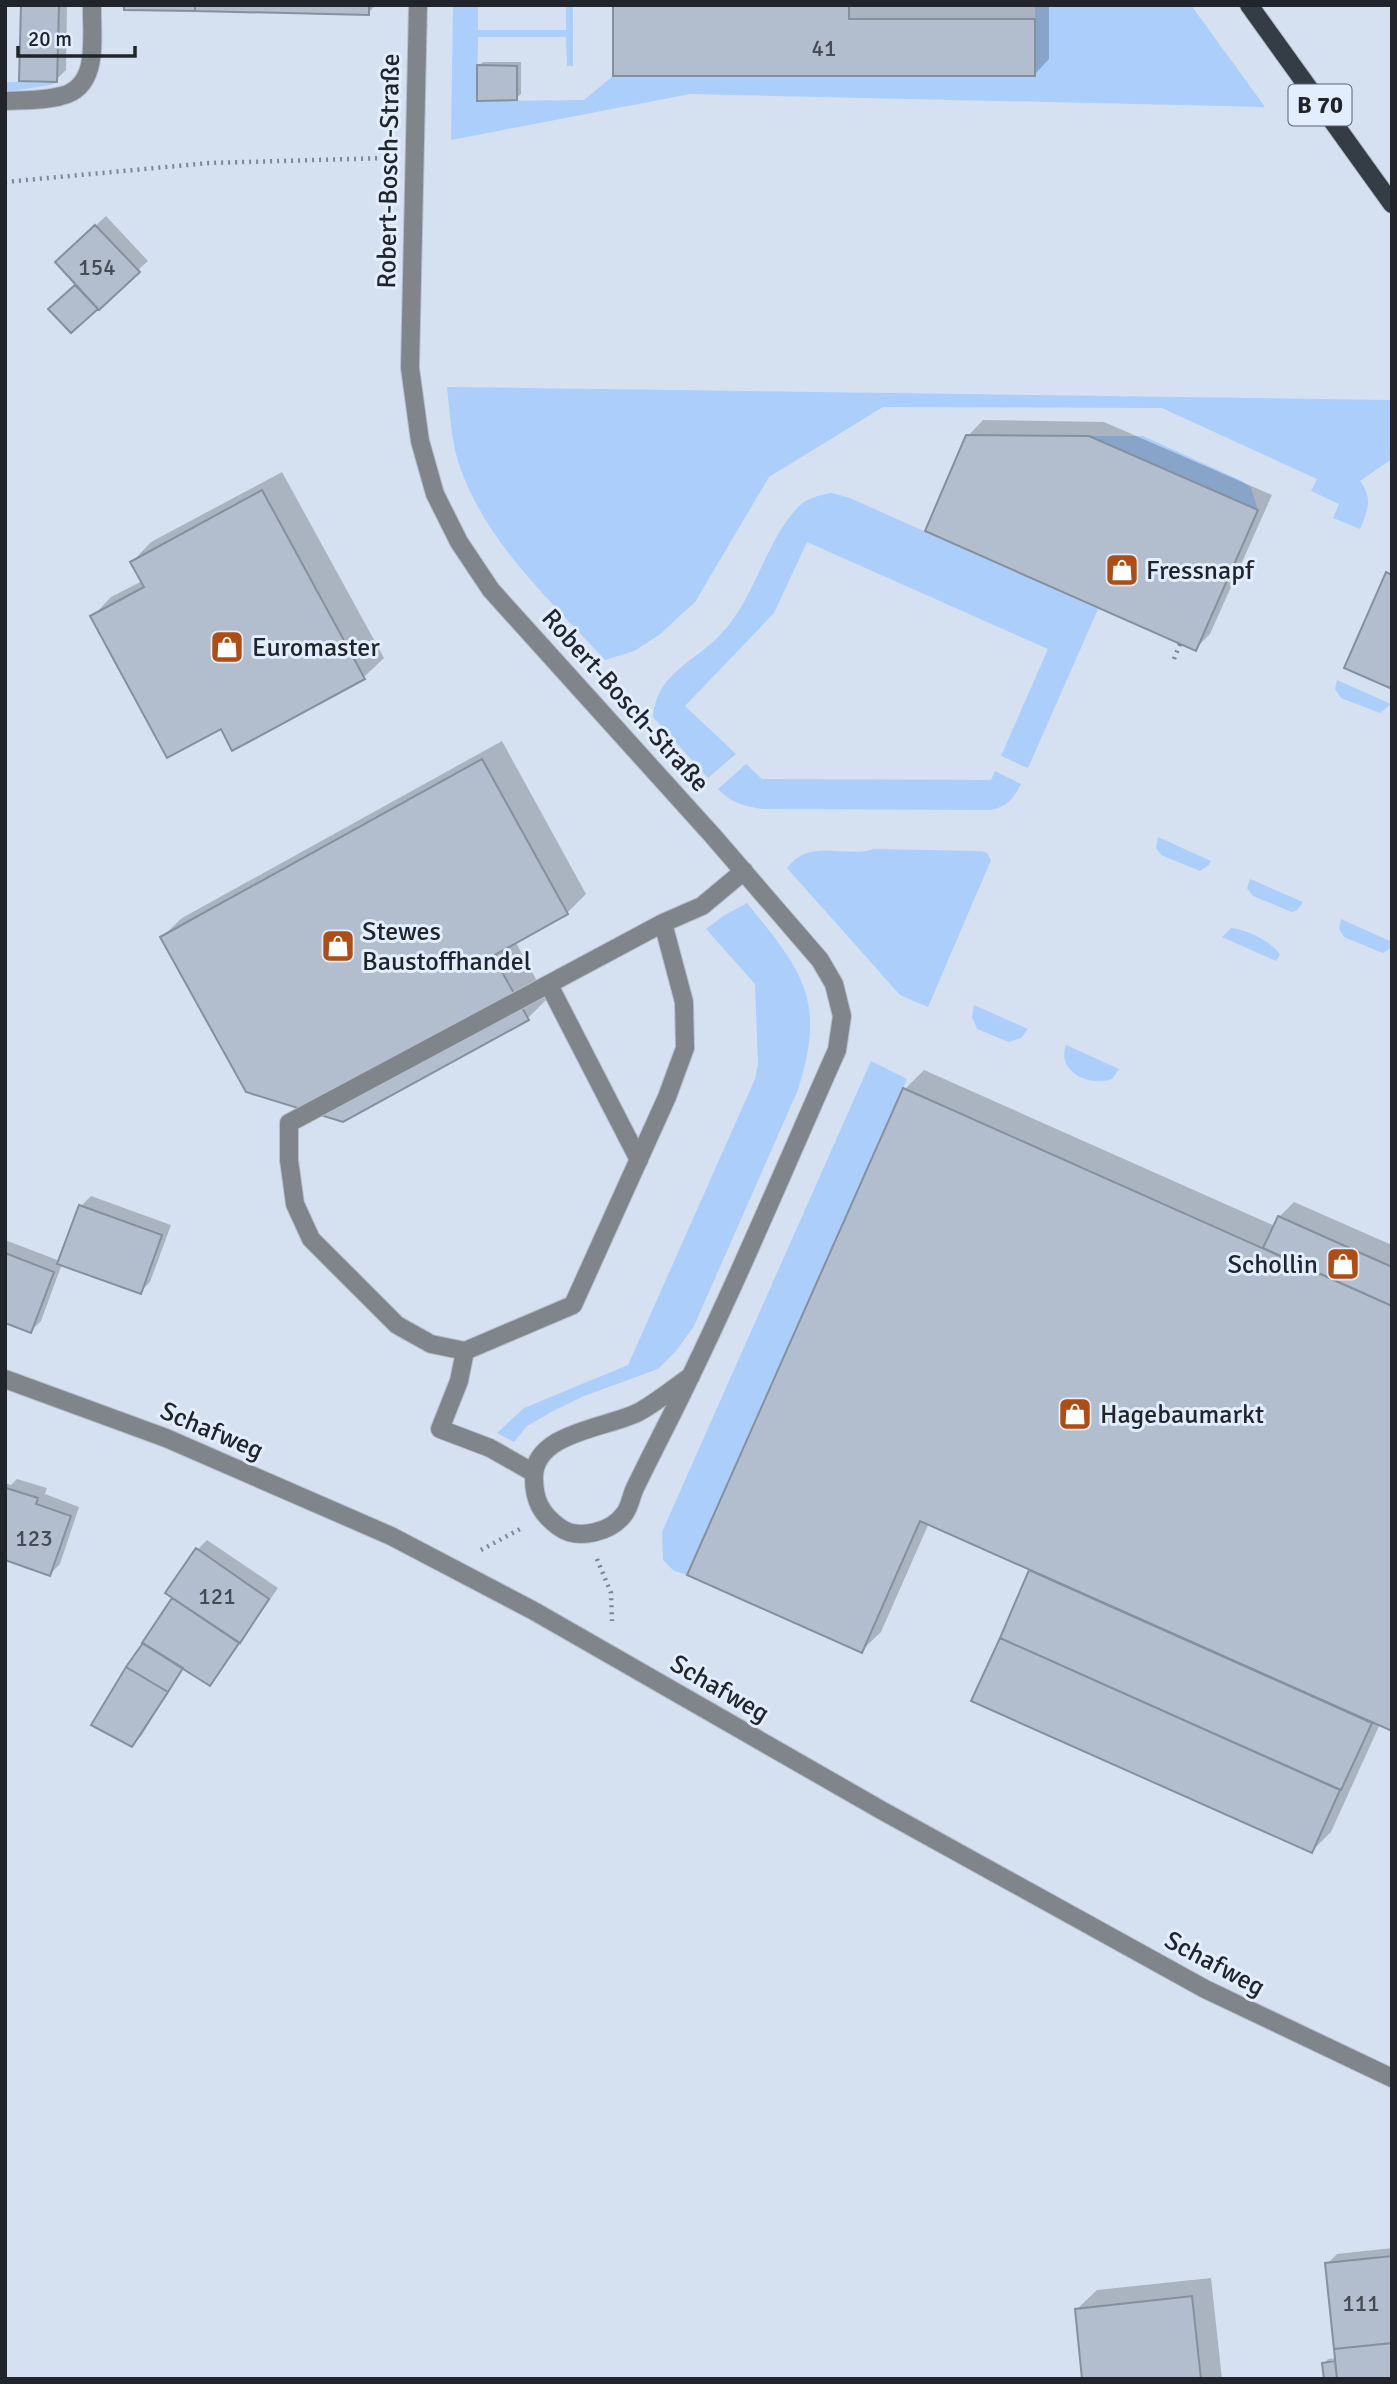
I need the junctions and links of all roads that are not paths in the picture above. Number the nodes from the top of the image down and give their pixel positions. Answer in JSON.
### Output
{"nodes":[{"id":1,"x":92,"y":5,"type":"edge"},
{"id":2,"x":418,"y":5,"type":"edge"},
{"id":3,"x":1249,"y":5,"type":"edge"},
{"id":4,"x":5,"y":101,"type":"edge"},
{"id":5,"x":1392,"y":204,"type":"edge"},
{"id":6,"x":744,"y":871,"type":"junction"},
{"id":7,"x":663,"y":923,"type":"junction"},
{"id":8,"x":549,"y":985,"type":"junction"},
{"id":9,"x":639,"y":1160,"type":"junction"},
{"id":10,"x":465,"y":1351,"type":"junction"},
{"id":11,"x":691,"y":1376,"type":"junction"},
{"id":12,"x":5,"y":1380,"type":"edge"},
{"id":13,"x":534,"y":1473,"type":"junction"},
{"id":14,"x":1392,"y":2078,"type":"edge"}],
"edges":[{"from":1,"to":4,"type":"street"},
{"from":2,"to":6,"type":"street","name":"Robert-Bosch-Straße"},
{"from":3,"to":5,"type":"main road","number":"B 70"},
{"from":6,"to":7,"type":"street"},
{"from":6,"to":11,"type":"street","name":"Robert-Bosch-Straße"},
{"from":7,"to":8,"type":"street"},
{"from":7,"to":9,"type":"street"},
{"from":8,"to":9,"type":"street"},
{"from":8,"to":10,"type":"street"},
{"from":9,"to":10,"type":"street"},
{"from":10,"to":13,"type":"street"},
{"from":11,"to":13,"type":"street"},
{"from":11,"to":13,"type":"street","name":"Robert-Bosch-Straße"},
{"from":12,"to":14,"type":"street","name":"Schafweg"}]}
